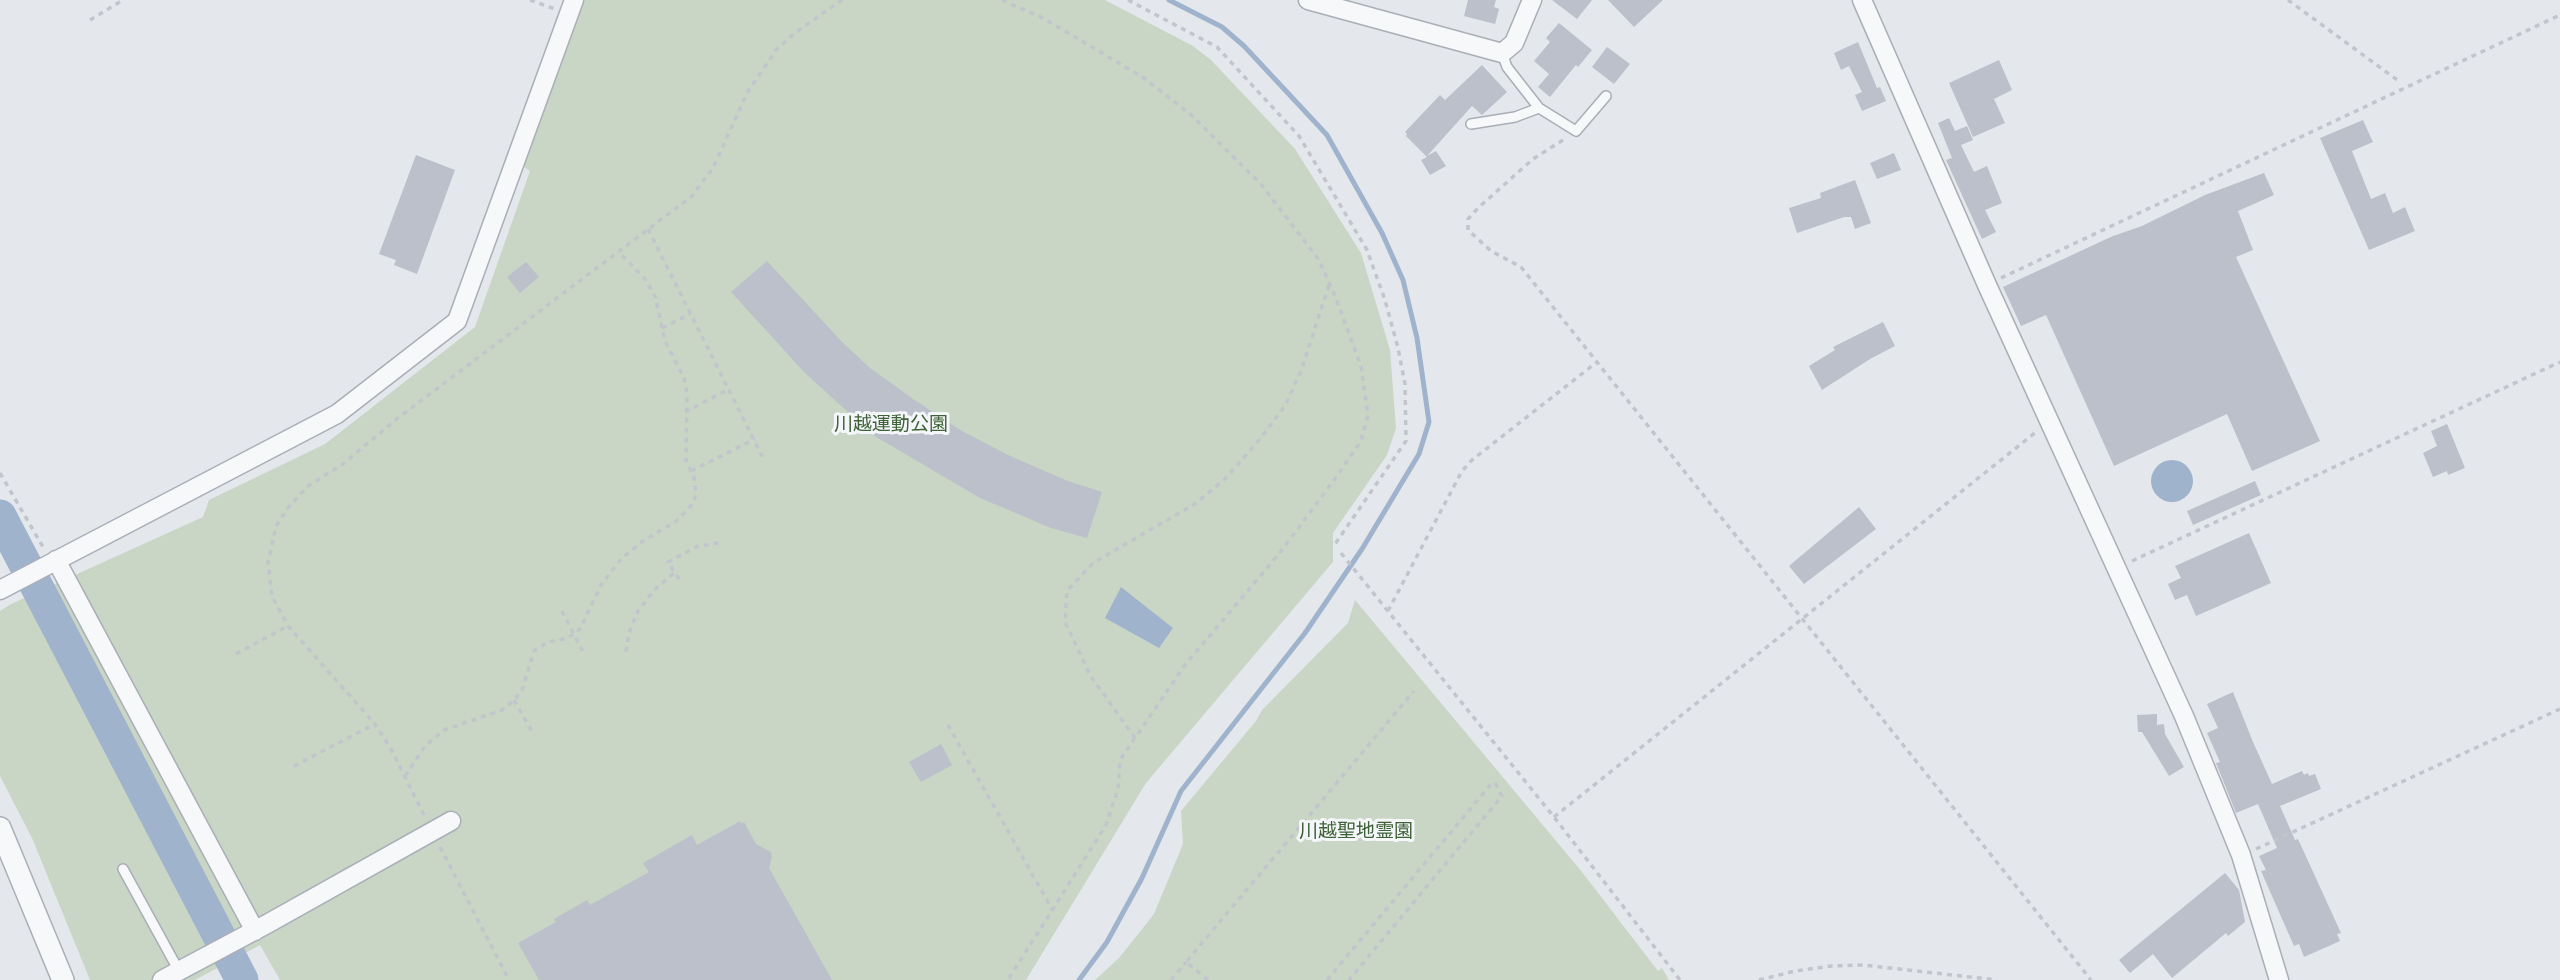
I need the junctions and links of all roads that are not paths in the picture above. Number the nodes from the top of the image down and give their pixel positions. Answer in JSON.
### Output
{"nodes":[{"id":1,"x":1308,"y":0,"type":"edge"},
{"id":2,"x":1532,"y":0,"type":"edge"},
{"id":3,"x":1862,"y":0,"type":"edge"},
{"id":4,"x":1340,"y":4,"type":"edge"},
{"id":5,"x":572,"y":7,"type":"edge"},
{"id":6,"x":1502,"y":53,"type":"junction"},
{"id":7,"x":1606,"y":96,"type":"dead end"},
{"id":8,"x":1539,"y":108,"type":"junction"},
{"id":9,"x":1471,"y":124,"type":"dead end"},
{"id":10,"x":51,"y":563,"type":"junction"},
{"id":11,"x":4,"y":588,"type":"edge"},
{"id":12,"x":451,"y":821,"type":"dead end"},
{"id":13,"x":0,"y":828,"type":"edge"},
{"id":14,"x":6,"y":854,"type":"edge"},
{"id":15,"x":123,"y":869,"type":"dead end"},
{"id":16,"x":249,"y":934,"type":"junction"},
{"id":17,"x":179,"y":971,"type":"junction"},
{"id":18,"x":63,"y":980,"type":"edge"},
{"id":19,"x":162,"y":980,"type":"edge"},
{"id":20,"x":2279,"y":980,"type":"edge"}],
"edges":[{"from":1,"to":4,"type":"street"},
{"from":2,"to":6,"type":"street"},
{"from":3,"to":20,"type":"street"},
{"from":4,"to":6,"type":"street"},
{"from":5,"to":10,"type":"street"},
{"from":6,"to":8,"type":"lane"},
{"from":7,"to":8,"type":"lane"},
{"from":8,"to":9,"type":"lane"},
{"from":10,"to":11,"type":"street"},
{"from":10,"to":16,"type":"street"},
{"from":12,"to":16,"type":"street"},
{"from":13,"to":14,"type":"street"},
{"from":14,"to":18,"type":"street"},
{"from":15,"to":17,"type":"lane"},
{"from":16,"to":17,"type":"street"},
{"from":17,"to":19,"type":"street"}]}
